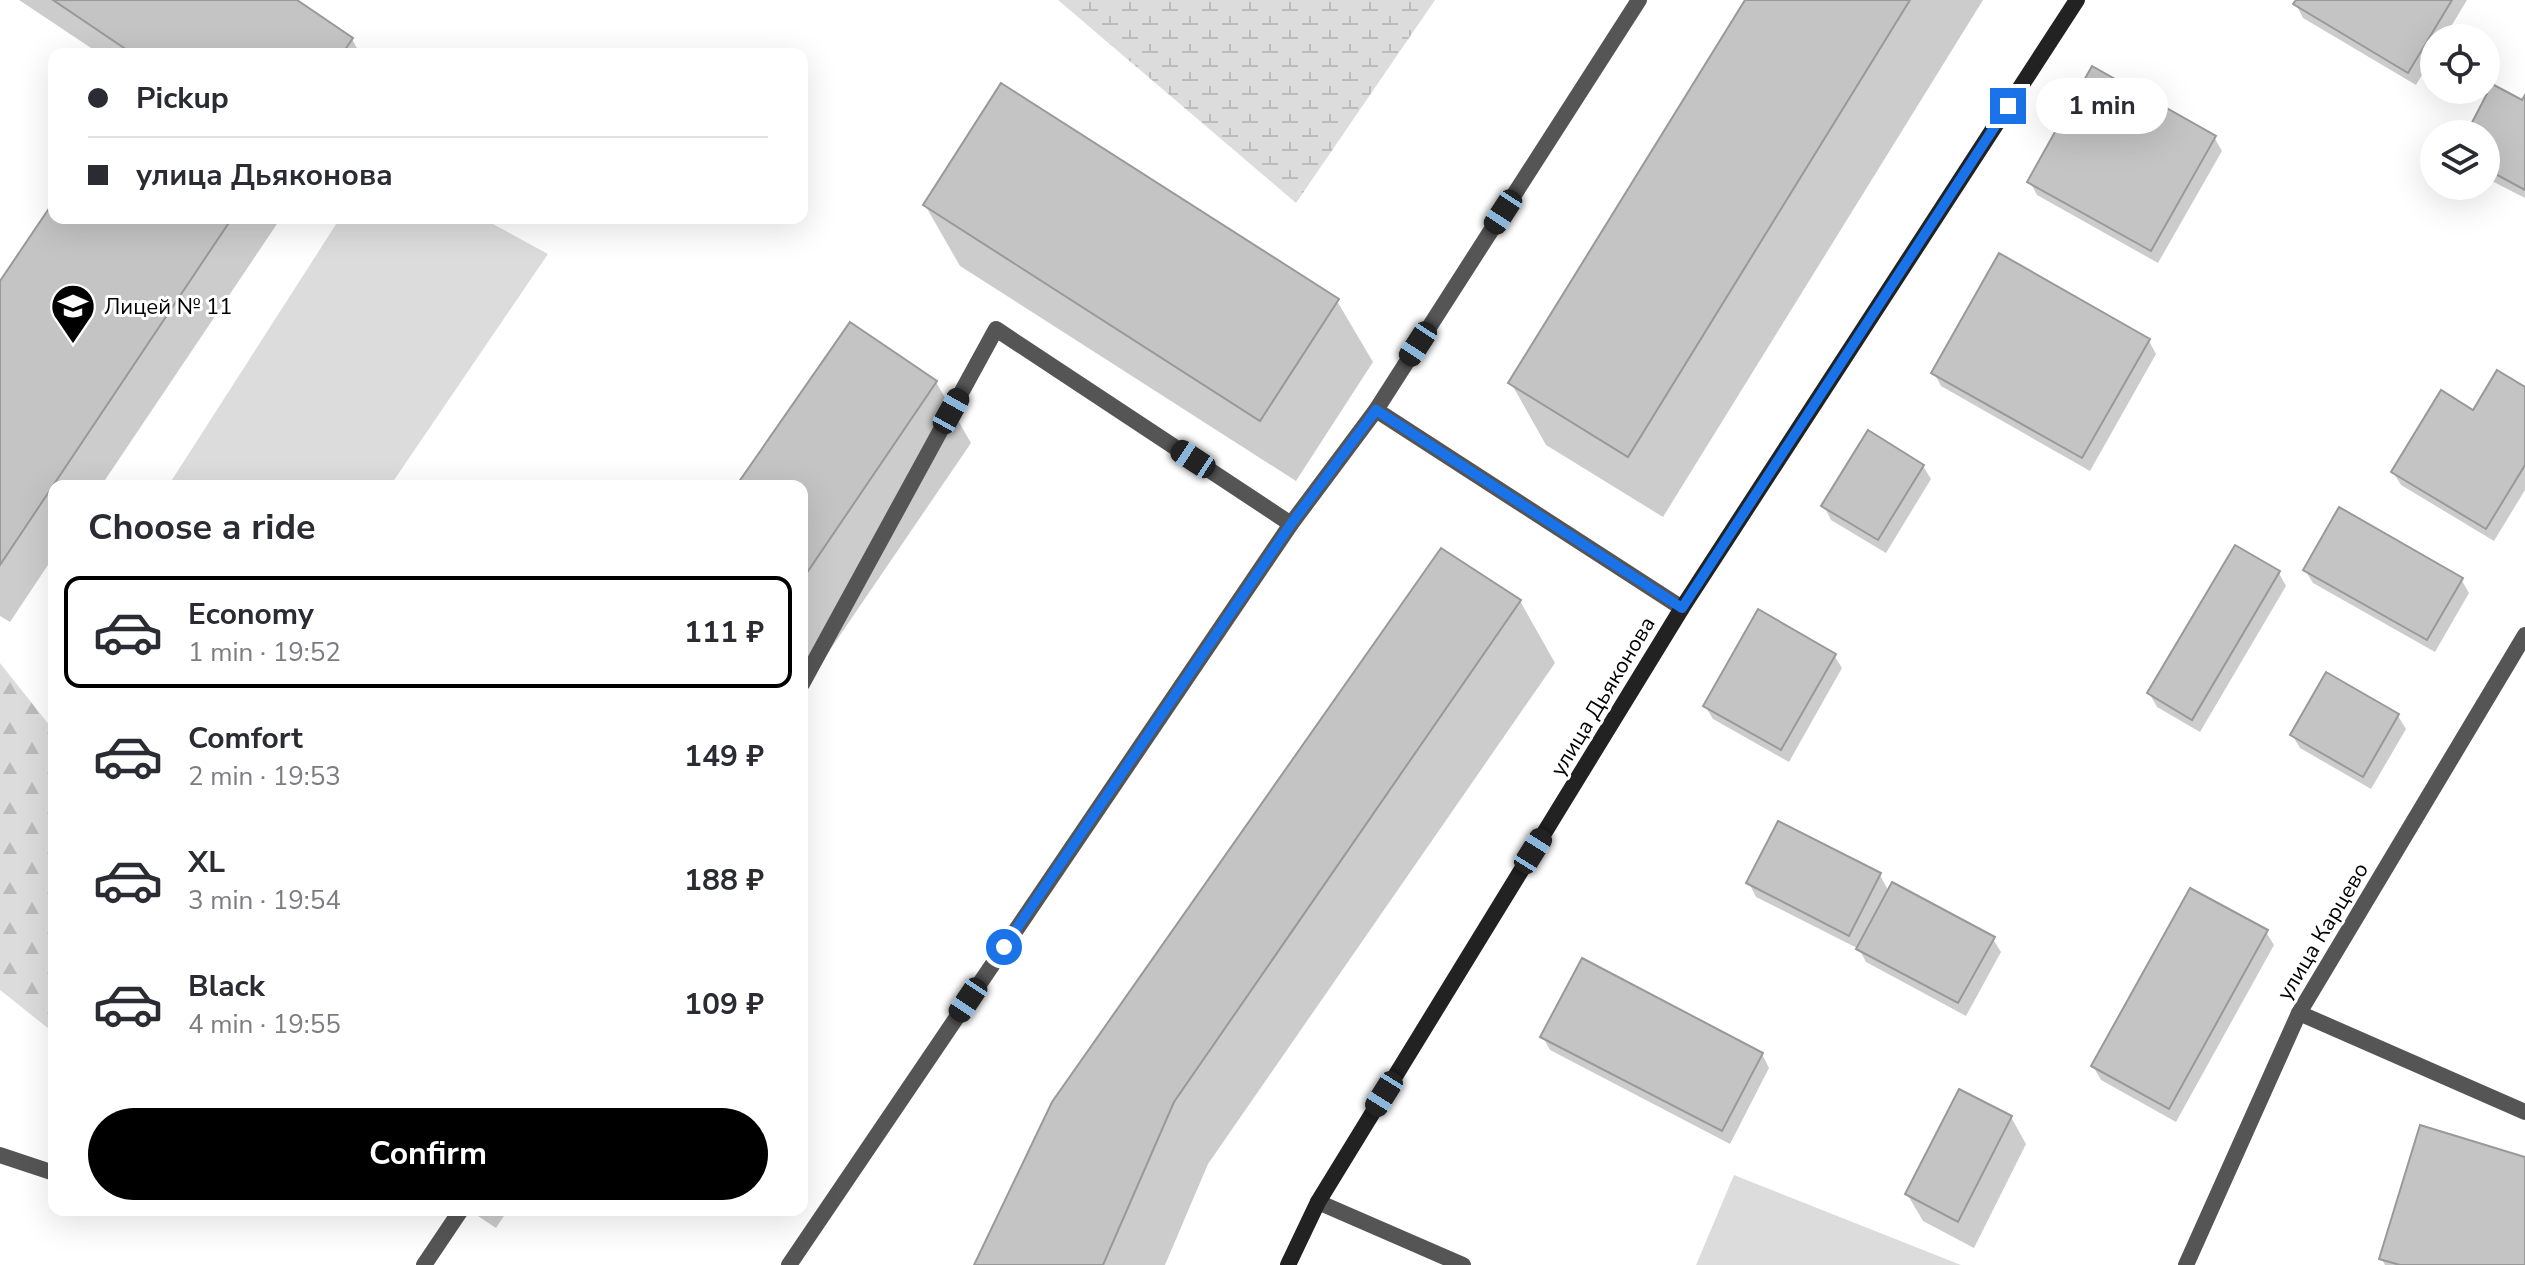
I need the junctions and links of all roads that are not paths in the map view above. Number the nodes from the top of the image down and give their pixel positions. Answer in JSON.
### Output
{"nodes":[{"id":1,"x":1639,"y":0,"type":"edge"},
{"id":2,"x":2077,"y":0,"type":"edge"},
{"id":3,"x":1376,"y":410,"type":"junction"},
{"id":4,"x":1291,"y":524,"type":"junction"},
{"id":5,"x":1682,"y":608,"type":"junction"},
{"id":6,"x":2525,"y":635,"type":"edge"},
{"id":7,"x":808,"y":673,"type":"edge"},
{"id":8,"x":2299,"y":1013,"type":"junction"},
{"id":9,"x":2525,"y":1112,"type":"edge"},
{"id":10,"x":0,"y":1155,"type":"edge"},
{"id":11,"x":48,"y":1171,"type":"edge"},
{"id":12,"x":1318,"y":1202,"type":"junction"},
{"id":13,"x":457,"y":1216,"type":"edge"},
{"id":14,"x":424,"y":1265,"type":"edge"},
{"id":15,"x":789,"y":1265,"type":"edge"},
{"id":16,"x":1288,"y":1265,"type":"edge"},
{"id":17,"x":1463,"y":1265,"type":"edge"},
{"id":18,"x":2186,"y":1265,"type":"edge"}],
"edges":[{"from":1,"to":3,"type":"street"},
{"from":2,"to":5,"type":"main road","name":"улица Дьяконова"},
{"from":3,"to":4,"type":"street"},
{"from":3,"to":5,"type":"street"},
{"from":4,"to":7,"type":"street"},
{"from":4,"to":15,"type":"street"},
{"from":5,"to":12,"type":"main road","name":"улица Дьяконова"},
{"from":6,"to":8,"type":"street","name":"улица Карцево"},
{"from":8,"to":9,"type":"street"},
{"from":8,"to":18,"type":"street","name":"улица Карцево"},
{"from":10,"to":11,"type":"street"},
{"from":12,"to":16,"type":"main road","name":"улица Дьяконова"},
{"from":12,"to":17,"type":"street"},
{"from":13,"to":14,"type":"street"}]}
